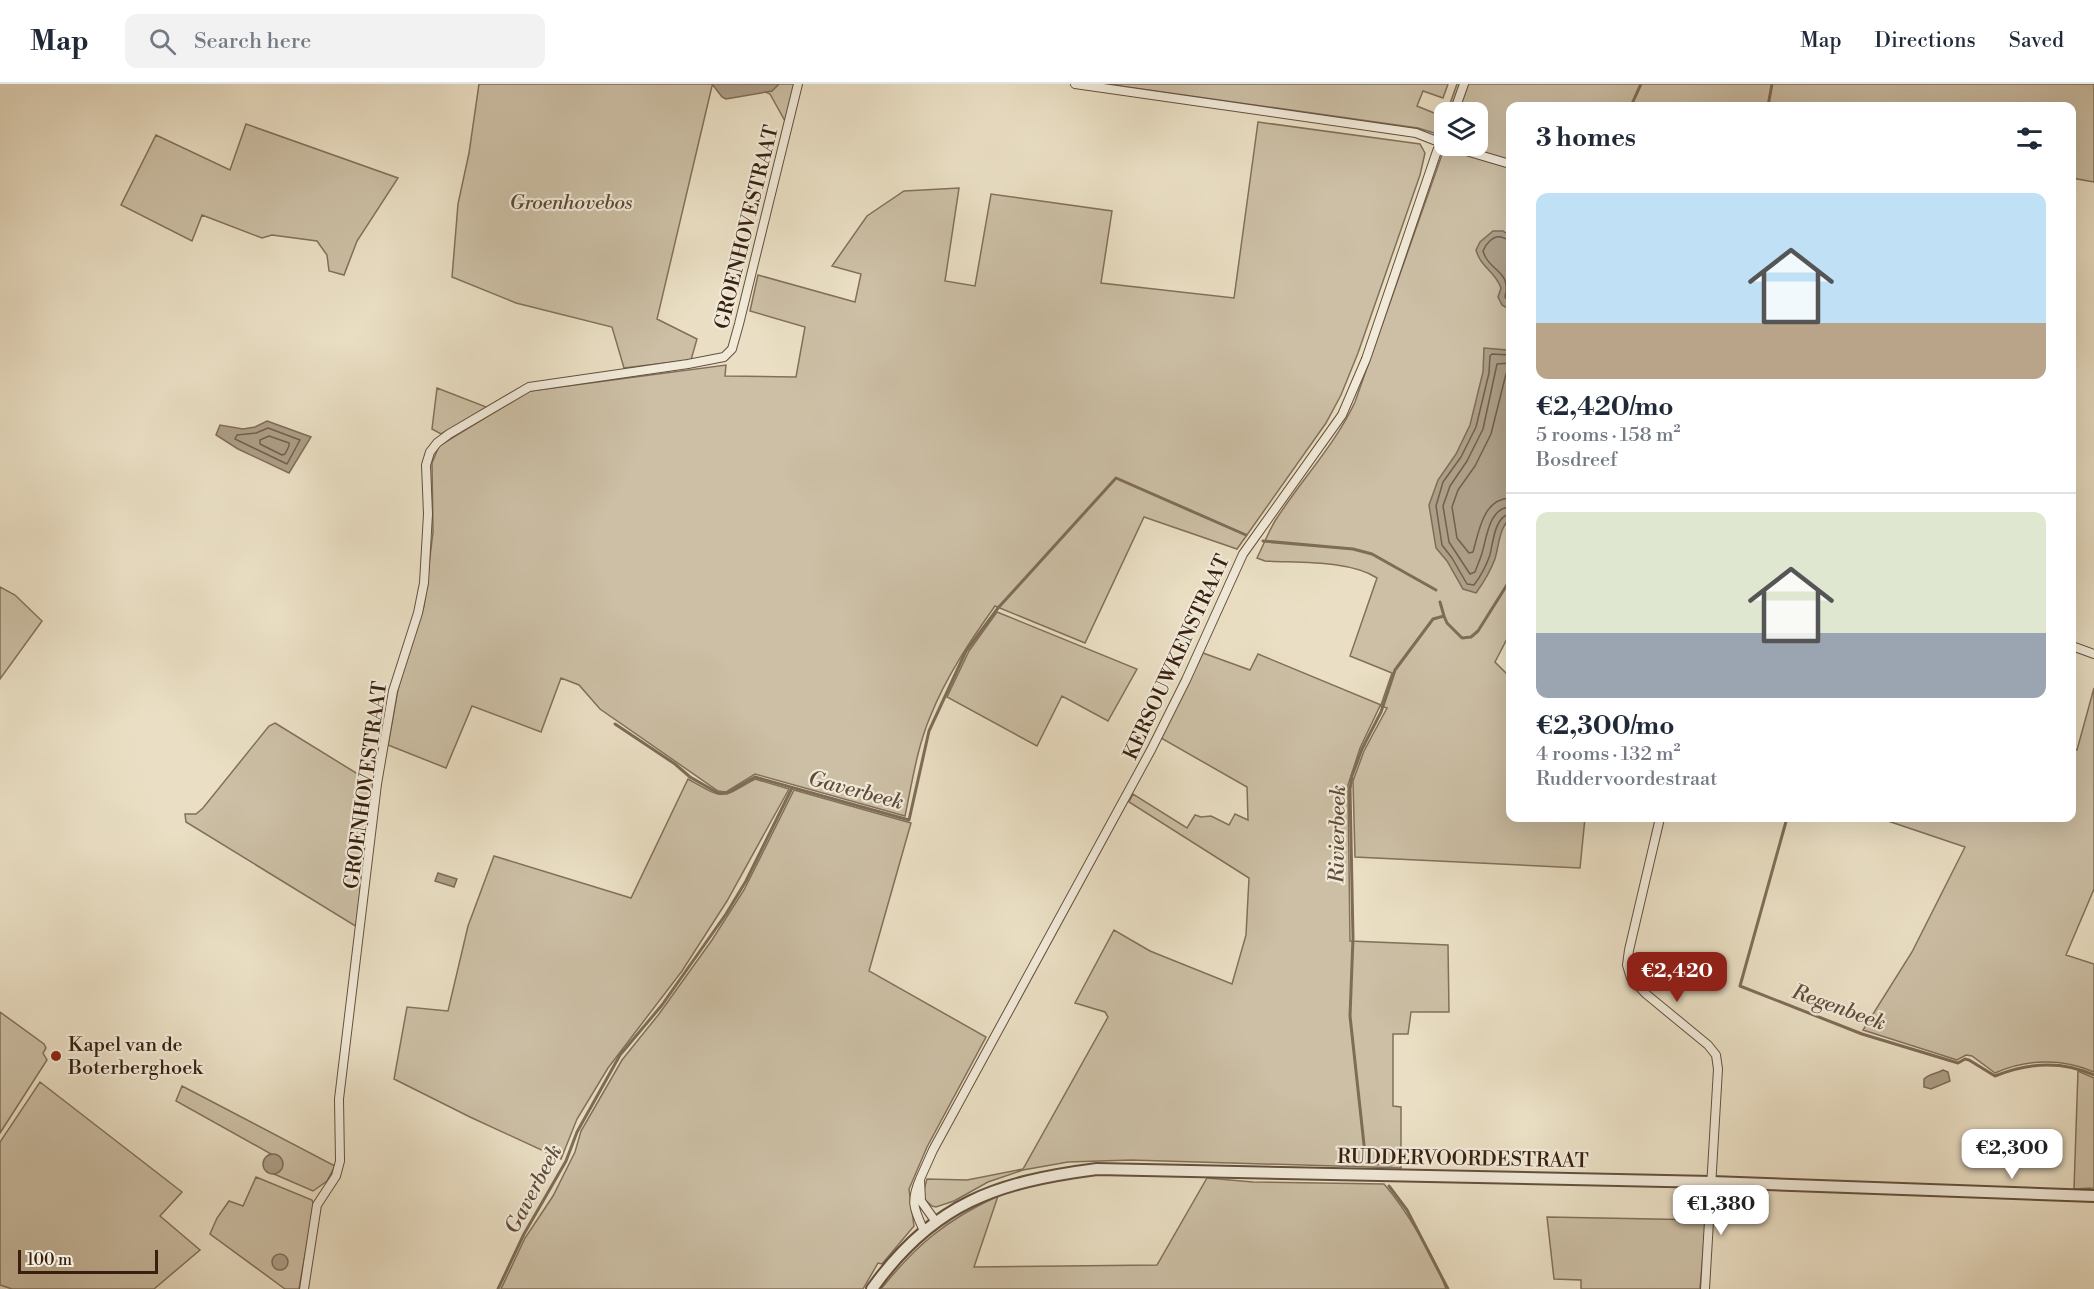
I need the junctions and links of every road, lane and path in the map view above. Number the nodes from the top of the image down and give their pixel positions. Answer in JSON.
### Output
{"nodes":[{"id":1,"x":798,"y":84,"type":"edge"},
{"id":2,"x":1075,"y":84,"type":"edge"},
{"id":3,"x":1464,"y":84,"type":"edge"},
{"id":4,"x":1458,"y":102,"type":"edge"},
{"id":5,"x":1434,"y":139,"type":"edge"},
{"id":6,"x":1440,"y":156,"type":"edge"},
{"id":7,"x":1485,"y":156,"type":"edge"},
{"id":8,"x":1506,"y":163,"type":"edge"},
{"id":9,"x":2076,"y":647,"type":"edge"},
{"id":10,"x":2094,"y":654,"type":"edge"},
{"id":11,"x":1659,"y":822,"type":"edge"},
{"id":12,"x":920,"y":1179,"type":"junction"},
{"id":13,"x":1713,"y":1182,"type":"junction"},
{"id":14,"x":2094,"y":1196,"type":"edge"},
{"id":15,"x":936,"y":1222,"type":"junction"},
{"id":16,"x":924,"y":1231,"type":"junction"},
{"id":17,"x":304,"y":1289,"type":"edge"},
{"id":18,"x":872,"y":1289,"type":"edge"},
{"id":19,"x":1705,"y":1289,"type":"edge"}],
"edges":[{"from":1,"to":17,"type":"street","name":"GROENHOVESTRAAT"},
{"from":2,"to":5,"type":"street"},
{"from":3,"to":4,"type":"street"},
{"from":6,"to":12,"type":"street","name":"KERSOUWKENSTRAAT"},
{"from":7,"to":8,"type":"street"},
{"from":9,"to":10,"type":"street"},
{"from":11,"to":13,"type":"street"},
{"from":12,"to":15,"type":"street"},
{"from":12,"to":16,"type":"street","name":"KERSOUWKENSTRAAT"},
{"from":13,"to":14,"type":"street","name":"RUDDERVOORDESTRAAT"},
{"from":13,"to":15,"type":"street","name":"RUDDERVOORDESTRAAT"},
{"from":13,"to":19,"type":"street"},
{"from":15,"to":16,"type":"street","name":"RUDDERVOORDESTRAAT"},
{"from":16,"to":18,"type":"street","name":"RUDDERVOORDESTRAAT"}]}
